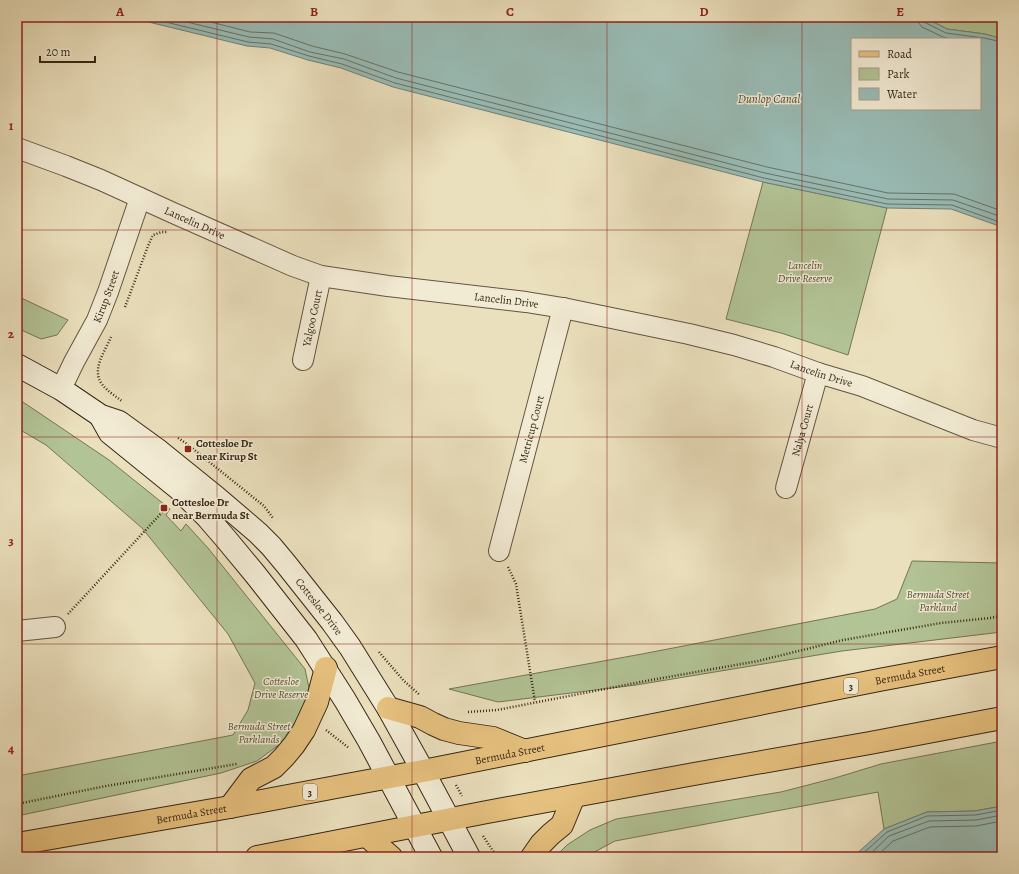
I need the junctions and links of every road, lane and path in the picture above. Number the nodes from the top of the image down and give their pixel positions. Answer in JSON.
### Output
{"nodes":[{"id":1,"x":17,"y":148,"type":"edge"},
{"id":2,"x":140,"y":198,"type":"junction"},
{"id":3,"x":179,"y":216,"type":"junction"},
{"id":4,"x":321,"y":276,"type":"junction"},
{"id":5,"x":563,"y":308,"type":"junction"},
{"id":6,"x":123,"y":311,"type":"dead end"},
{"id":7,"x":114,"y":331,"type":"dead end"},
{"id":8,"x":303,"y":360,"type":"dead end"},
{"id":9,"x":17,"y":365,"type":"edge"},
{"id":10,"x":818,"y":373,"type":"junction"},
{"id":11,"x":61,"y":389,"type":"junction"},
{"id":12,"x":127,"y":404,"type":"dead end"},
{"id":13,"x":100,"y":416,"type":"junction"},
{"id":14,"x":1002,"y":438,"type":"edge"},
{"id":15,"x":786,"y":488,"type":"dead end"},
{"id":16,"x":166,"y":508,"type":"dead end"},
{"id":17,"x":499,"y":550,"type":"joint"},
{"id":18,"x":1002,"y":616,"type":"edge"},
{"id":19,"x":55,"y":628,"type":"joint"},
{"id":20,"x":17,"y":631,"type":"edge"},
{"id":21,"x":1002,"y":657,"type":"edge"},
{"id":22,"x":326,"y":668,"type":"junction"},
{"id":23,"x":536,"y":702,"type":"junction"},
{"id":24,"x":388,"y":708,"type":"junction"},
{"id":25,"x":464,"y":712,"type":"dead end"},
{"id":26,"x":1002,"y":718,"type":"edge"},
{"id":27,"x":325,"y":729,"type":"dead end"},
{"id":28,"x":353,"y":751,"type":"dead end"},
{"id":29,"x":525,"y":751,"type":"junction"},
{"id":30,"x":238,"y":763,"type":"dead end"},
{"id":31,"x":447,"y":766,"type":"junction"},
{"id":32,"x":423,"y":771,"type":"junction"},
{"id":33,"x":389,"y":777,"type":"junction"},
{"id":34,"x":574,"y":796,"type":"junction"},
{"id":35,"x":17,"y":804,"type":"edge"},
{"id":36,"x":230,"y":807,"type":"junction"},
{"id":37,"x":472,"y":815,"type":"junction"},
{"id":38,"x":449,"y":820,"type":"junction"},
{"id":39,"x":416,"y":827,"type":"junction"},
{"id":40,"x":482,"y":835,"type":"dead end"},
{"id":41,"x":367,"y":836,"type":"junction"},
{"id":42,"x":17,"y":844,"type":"edge"},
{"id":43,"x":258,"y":857,"type":"edge"},
{"id":44,"x":391,"y":857,"type":"edge"},
{"id":45,"x":431,"y":857,"type":"edge"},
{"id":46,"x":469,"y":857,"type":"edge"},
{"id":47,"x":496,"y":857,"type":"edge"},
{"id":48,"x":532,"y":857,"type":"edge"}],
"edges":[{"from":1,"to":2,"type":"street","name":"Lancelin Drive"},
{"from":2,"to":3,"type":"street","name":"Lancelin Drive"},
{"from":2,"to":11,"type":"street","name":"Kirup Street"},
{"from":3,"to":4,"type":"street","name":"Lancelin Drive"},
{"from":3,"to":6,"type":"path"},
{"from":4,"to":5,"type":"street","name":"Lancelin Drive"},
{"from":4,"to":8,"type":"street","name":"Yalgoo Court"},
{"from":5,"to":10,"type":"street","name":"Lancelin Drive"},
{"from":5,"to":17,"type":"street","name":"Metricup Court"},
{"from":7,"to":12,"type":"path"},
{"from":9,"to":11,"type":"main road","name":"Cottesloe Drive"},
{"from":10,"to":14,"type":"street","name":"Lancelin Drive"},
{"from":10,"to":15,"type":"street","name":"Nalya Court"},
{"from":11,"to":13,"type":"main road","name":"Cottesloe Drive"},
{"from":13,"to":22,"type":"main road","name":"Cottesloe Drive"},
{"from":13,"to":24,"type":"main road","name":"Cottesloe Drive"},
{"from":16,"to":19,"type":"path"},
{"from":17,"to":23,"type":"path"},
{"from":18,"to":23,"type":"path"},
{"from":19,"to":20,"type":"street"},
{"from":21,"to":29,"type":"main road","name":"Bermuda Street","number":"3"},
{"from":22,"to":33,"type":"main road","name":"Cottesloe Drive"},
{"from":22,"to":36,"type":"main road"},
{"from":23,"to":25,"type":"path"},
{"from":24,"to":29,"type":"main road"},
{"from":24,"to":32,"type":"main road","name":"Cottesloe Drive"},
{"from":26,"to":34,"type":"main road"},
{"from":27,"to":28,"type":"path"},
{"from":29,"to":31,"type":"main road","name":"Bermuda Street","number":"3"},
{"from":30,"to":35,"type":"path"},
{"from":31,"to":32,"type":"main road","name":"Bermuda Street","number":"3"},
{"from":31,"to":37,"type":"path"},
{"from":32,"to":33,"type":"main road","name":"Bermuda Street","number":"3"},
{"from":32,"to":38,"type":"main road","name":"Cottesloe Drive"},
{"from":33,"to":36,"type":"main road","name":"Bermuda Street","number":"3"},
{"from":33,"to":39,"type":"main road","name":"Cottesloe Drive"},
{"from":34,"to":37,"type":"main road"},
{"from":34,"to":48,"type":"main road"},
{"from":36,"to":42,"type":"main road","name":"Bermuda Street","number":"3"},
{"from":37,"to":38,"type":"main road"},
{"from":38,"to":39,"type":"main road"},
{"from":38,"to":46,"type":"main road","name":"Cottesloe Drive"},
{"from":39,"to":41,"type":"main road"},
{"from":39,"to":45,"type":"main road","name":"Cottesloe Drive"},
{"from":40,"to":47,"type":"path"},
{"from":41,"to":43,"type":"main road"},
{"from":41,"to":44,"type":"main road"}]}
